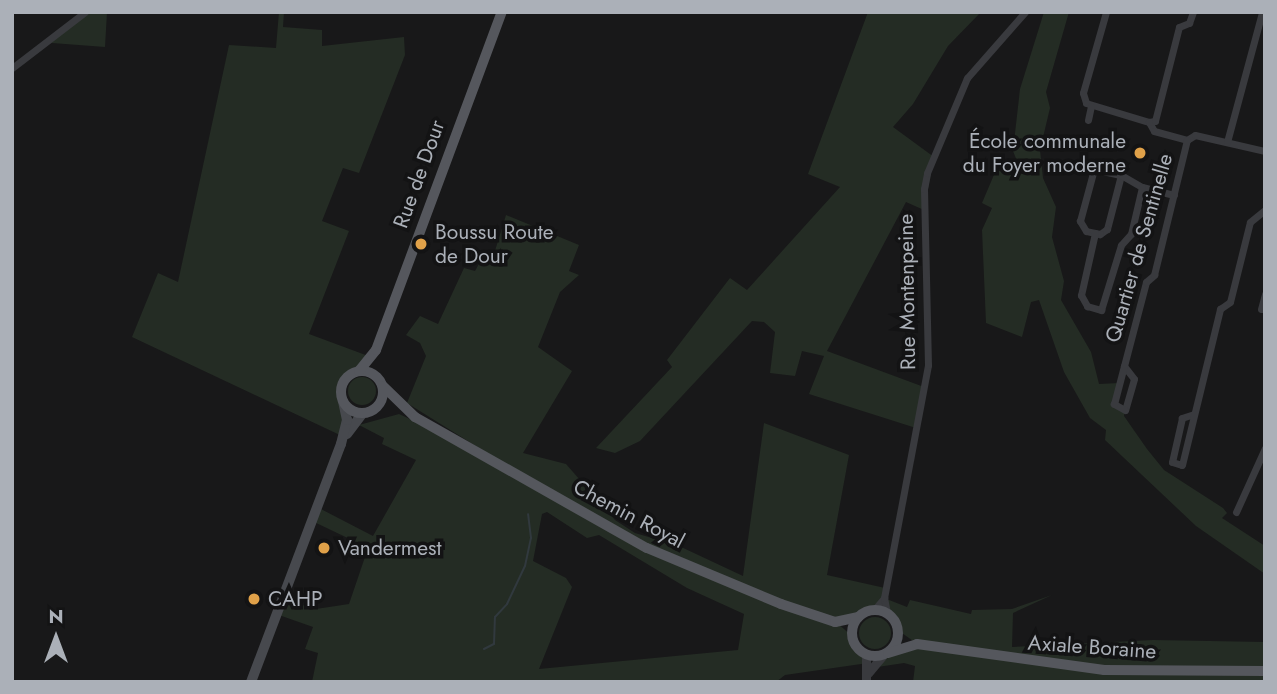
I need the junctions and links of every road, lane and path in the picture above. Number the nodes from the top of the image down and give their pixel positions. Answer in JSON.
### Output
{"nodes":[{"id":1,"x":85,"y":12,"type":"edge"},
{"id":2,"x":502,"y":12,"type":"edge"},
{"id":3,"x":1025,"y":12,"type":"edge"},
{"id":4,"x":1106,"y":12,"type":"edge"},
{"id":5,"x":1192,"y":12,"type":"edge"},
{"id":6,"x":1262,"y":12,"type":"edge"},
{"id":7,"x":12,"y":68,"type":"edge"},
{"id":8,"x":1091,"y":106,"type":"junction"},
{"id":9,"x":1088,"y":120,"type":"dead end"},
{"id":10,"x":1149,"y":122,"type":"junction"},
{"id":11,"x":1187,"y":140,"type":"junction"},
{"id":12,"x":1227,"y":142,"type":"junction"},
{"id":13,"x":1265,"y":151,"type":"edge"},
{"id":14,"x":1121,"y":175,"type":"junction"},
{"id":15,"x":1142,"y":187,"type":"junction"},
{"id":16,"x":1174,"y":195,"type":"junction"},
{"id":17,"x":1265,"y":210,"type":"edge"},
{"id":18,"x":1095,"y":233,"type":"junction"},
{"id":19,"x":1265,"y":294,"type":"edge"},
{"id":20,"x":1261,"y":309,"type":"dead end"},
{"id":21,"x":376,"y":350,"type":"junction"},
{"id":22,"x":1124,"y":366,"type":"junction"},
{"id":23,"x":359,"y":371,"type":"junction"},
{"id":24,"x":381,"y":382,"type":"junction"},
{"id":25,"x":343,"y":401,"type":"junction"},
{"id":26,"x":367,"y":412,"type":"junction"},
{"id":27,"x":1194,"y":414,"type":"junction"},
{"id":28,"x":415,"y":417,"type":"junction"},
{"id":29,"x":341,"y":444,"type":"junction"},
{"id":30,"x":1265,"y":448,"type":"edge"},
{"id":31,"x":1236,"y":512,"type":"dead end"},
{"id":32,"x":884,"y":598,"type":"junction"},
{"id":33,"x":874,"y":610,"type":"junction"},
{"id":34,"x":887,"y":613,"type":"junction"},
{"id":35,"x":858,"y":618,"type":"junction"},
{"id":36,"x":835,"y":622,"type":"junction"},
{"id":37,"x":899,"y":631,"type":"junction"},
{"id":38,"x":852,"y":636,"type":"junction"},
{"id":39,"x":917,"y":643,"type":"junction"},
{"id":40,"x":866,"y":654,"type":"junction"},
{"id":41,"x":885,"y":654,"type":"junction"},
{"id":42,"x":1265,"y":671,"type":"edge"},
{"id":43,"x":867,"y":678,"type":"edge"},
{"id":44,"x":251,"y":682,"type":"edge"}],
"edges":[{"from":1,"to":7,"type":"street"},
{"from":2,"to":21,"type":"main road","name":"Rue de Dour"},
{"from":3,"to":32,"type":"street","name":"Rue Montenpeine"},
{"from":4,"to":8,"type":"street"},
{"from":5,"to":10,"type":"street"},
{"from":6,"to":12,"type":"street"},
{"from":8,"to":9,"type":"street"},
{"from":8,"to":10,"type":"street"},
{"from":10,"to":11,"type":"street"},
{"from":11,"to":12,"type":"street"},
{"from":11,"to":16,"type":"street","name":"Quartier de Sentinelle"},
{"from":12,"to":13,"type":"street"},
{"from":14,"to":15,"type":"street"},
{"from":14,"to":18,"type":"street"},
{"from":14,"to":18,"type":"street"},
{"from":15,"to":16,"type":"street"},
{"from":15,"to":18,"type":"street"},
{"from":16,"to":22,"type":"street","name":"Quartier de Sentinelle"},
{"from":17,"to":27,"type":"street"},
{"from":19,"to":20,"type":"street"},
{"from":21,"to":23,"type":"main road","name":"Rue de Dour"},
{"from":21,"to":24,"type":"main road","name":"Rue de Dour"},
{"from":22,"to":22,"type":"street","name":"Quartier de Sentinelle"},
{"from":23,"to":24,"type":"main road"},
{"from":23,"to":25,"type":"main road"},
{"from":24,"to":26,"type":"main road"},
{"from":24,"to":28,"type":"main road","name":"Chemin Royal"},
{"from":25,"to":26,"type":"main road"},
{"from":25,"to":29,"type":"main road"},
{"from":26,"to":28,"type":"main road","name":"Chemin Royal"},
{"from":26,"to":29,"type":"main road"},
{"from":27,"to":27,"type":"street"},
{"from":28,"to":36,"type":"main road","name":"Chemin Royal"},
{"from":29,"to":44,"type":"main road"},
{"from":30,"to":31,"type":"street"},
{"from":32,"to":33,"type":"street","name":"Rue Montenpeine"},
{"from":32,"to":34,"type":"street","name":"Rue Montenpeine"},
{"from":33,"to":34,"type":"main road"},
{"from":33,"to":35,"type":"main road"},
{"from":34,"to":37,"type":"main road"},
{"from":35,"to":36,"type":"main road","name":"Chemin Royal"},
{"from":35,"to":38,"type":"main road"},
{"from":36,"to":38,"type":"main road","name":"Chemin Royal"},
{"from":37,"to":39,"type":"main road","name":"Axiale Boraine"},
{"from":37,"to":41,"type":"main road"},
{"from":38,"to":40,"type":"main road"},
{"from":39,"to":41,"type":"main road","name":"Axiale Boraine"},
{"from":39,"to":42,"type":"main road","name":"Axiale Boraine"},
{"from":40,"to":41,"type":"main road"},
{"from":40,"to":43,"type":"street"},
{"from":41,"to":43,"type":"street"}]}
